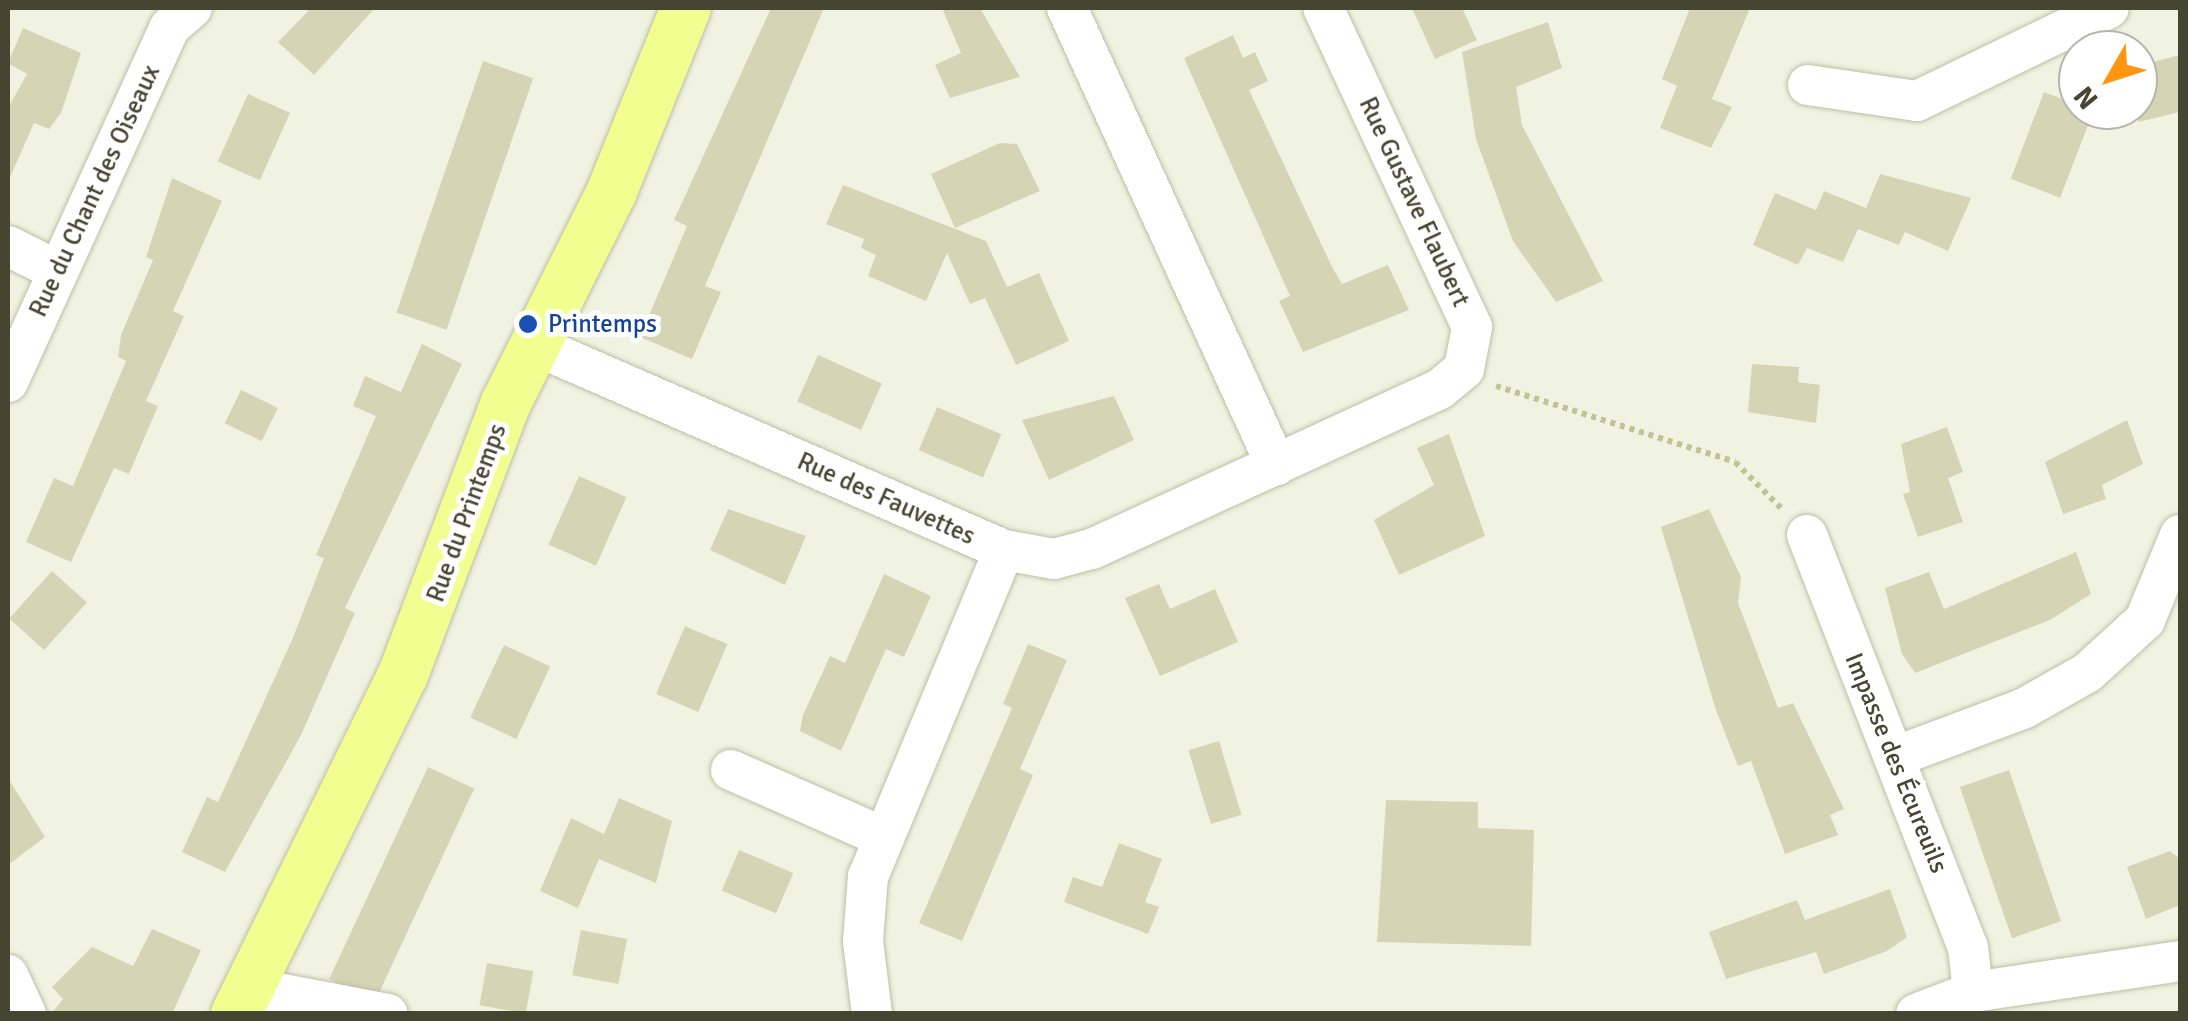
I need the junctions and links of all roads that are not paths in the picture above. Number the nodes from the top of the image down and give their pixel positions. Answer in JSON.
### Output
{"nodes":[{"id":1,"x":192,"y":8,"type":"edge"},
{"id":2,"x":686,"y":8,"type":"edge"},
{"id":3,"x":1067,"y":8,"type":"edge"},
{"id":4,"x":1322,"y":8,"type":"edge"},
{"id":5,"x":2109,"y":8,"type":"edge"},
{"id":6,"x":1808,"y":85,"type":"dead end"},
{"id":7,"x":8,"y":246,"type":"edge"},
{"id":8,"x":58,"y":271,"type":"junction"},
{"id":9,"x":538,"y":347,"type":"junction"},
{"id":10,"x":8,"y":382,"type":"edge"},
{"id":11,"x":1276,"y":465,"type":"junction"},
{"id":12,"x":1807,"y":535,"type":"road end"},
{"id":13,"x":2180,"y":536,"type":"edge"},
{"id":14,"x":1004,"y":550,"type":"junction"},
{"id":15,"x":1897,"y":756,"type":"junction"},
{"id":16,"x":731,"y":770,"type":"dead end"},
{"id":17,"x":883,"y":837,"type":"junction"},
{"id":18,"x":2180,"y":961,"type":"edge"},
{"id":19,"x":8,"y":974,"type":"edge"},
{"id":20,"x":1973,"y":992,"type":"junction"},
{"id":21,"x":243,"y":1001,"type":"edge"},
{"id":22,"x":26,"y":1014,"type":"edge"},
{"id":23,"x":388,"y":1014,"type":"edge"},
{"id":24,"x":872,"y":1014,"type":"edge"},
{"id":25,"x":1916,"y":1014,"type":"edge"}],
"edges":[{"from":1,"to":8,"type":"street","name":"Rue du Chant des Oiseaux"},
{"from":2,"to":9,"type":"main road","name":"Rue du Printemps"},
{"from":3,"to":11,"type":"street"},
{"from":4,"to":11,"type":"street","name":"Rue Gustave Flaubert"},
{"from":5,"to":6,"type":"street"},
{"from":7,"to":8,"type":"street"},
{"from":8,"to":10,"type":"street","name":"Rue du Chant des Oiseaux"},
{"from":9,"to":14,"type":"street","name":"Rue des Fauvettes"},
{"from":9,"to":21,"type":"main road","name":"Rue du Printemps"},
{"from":11,"to":14,"type":"street"},
{"from":12,"to":15,"type":"street","name":"Impasse des Écureuils"},
{"from":13,"to":15,"type":"street"},
{"from":14,"to":17,"type":"street","name":"Rue des Fauvettes"},
{"from":15,"to":20,"type":"street","name":"Impasse des Écureuils"},
{"from":16,"to":17,"type":"street"},
{"from":17,"to":24,"type":"street","name":"Rue des Fauvettes"},
{"from":18,"to":20,"type":"street"},
{"from":19,"to":22,"type":"street"},
{"from":20,"to":25,"type":"street"},
{"from":21,"to":23,"type":"street"}]}
